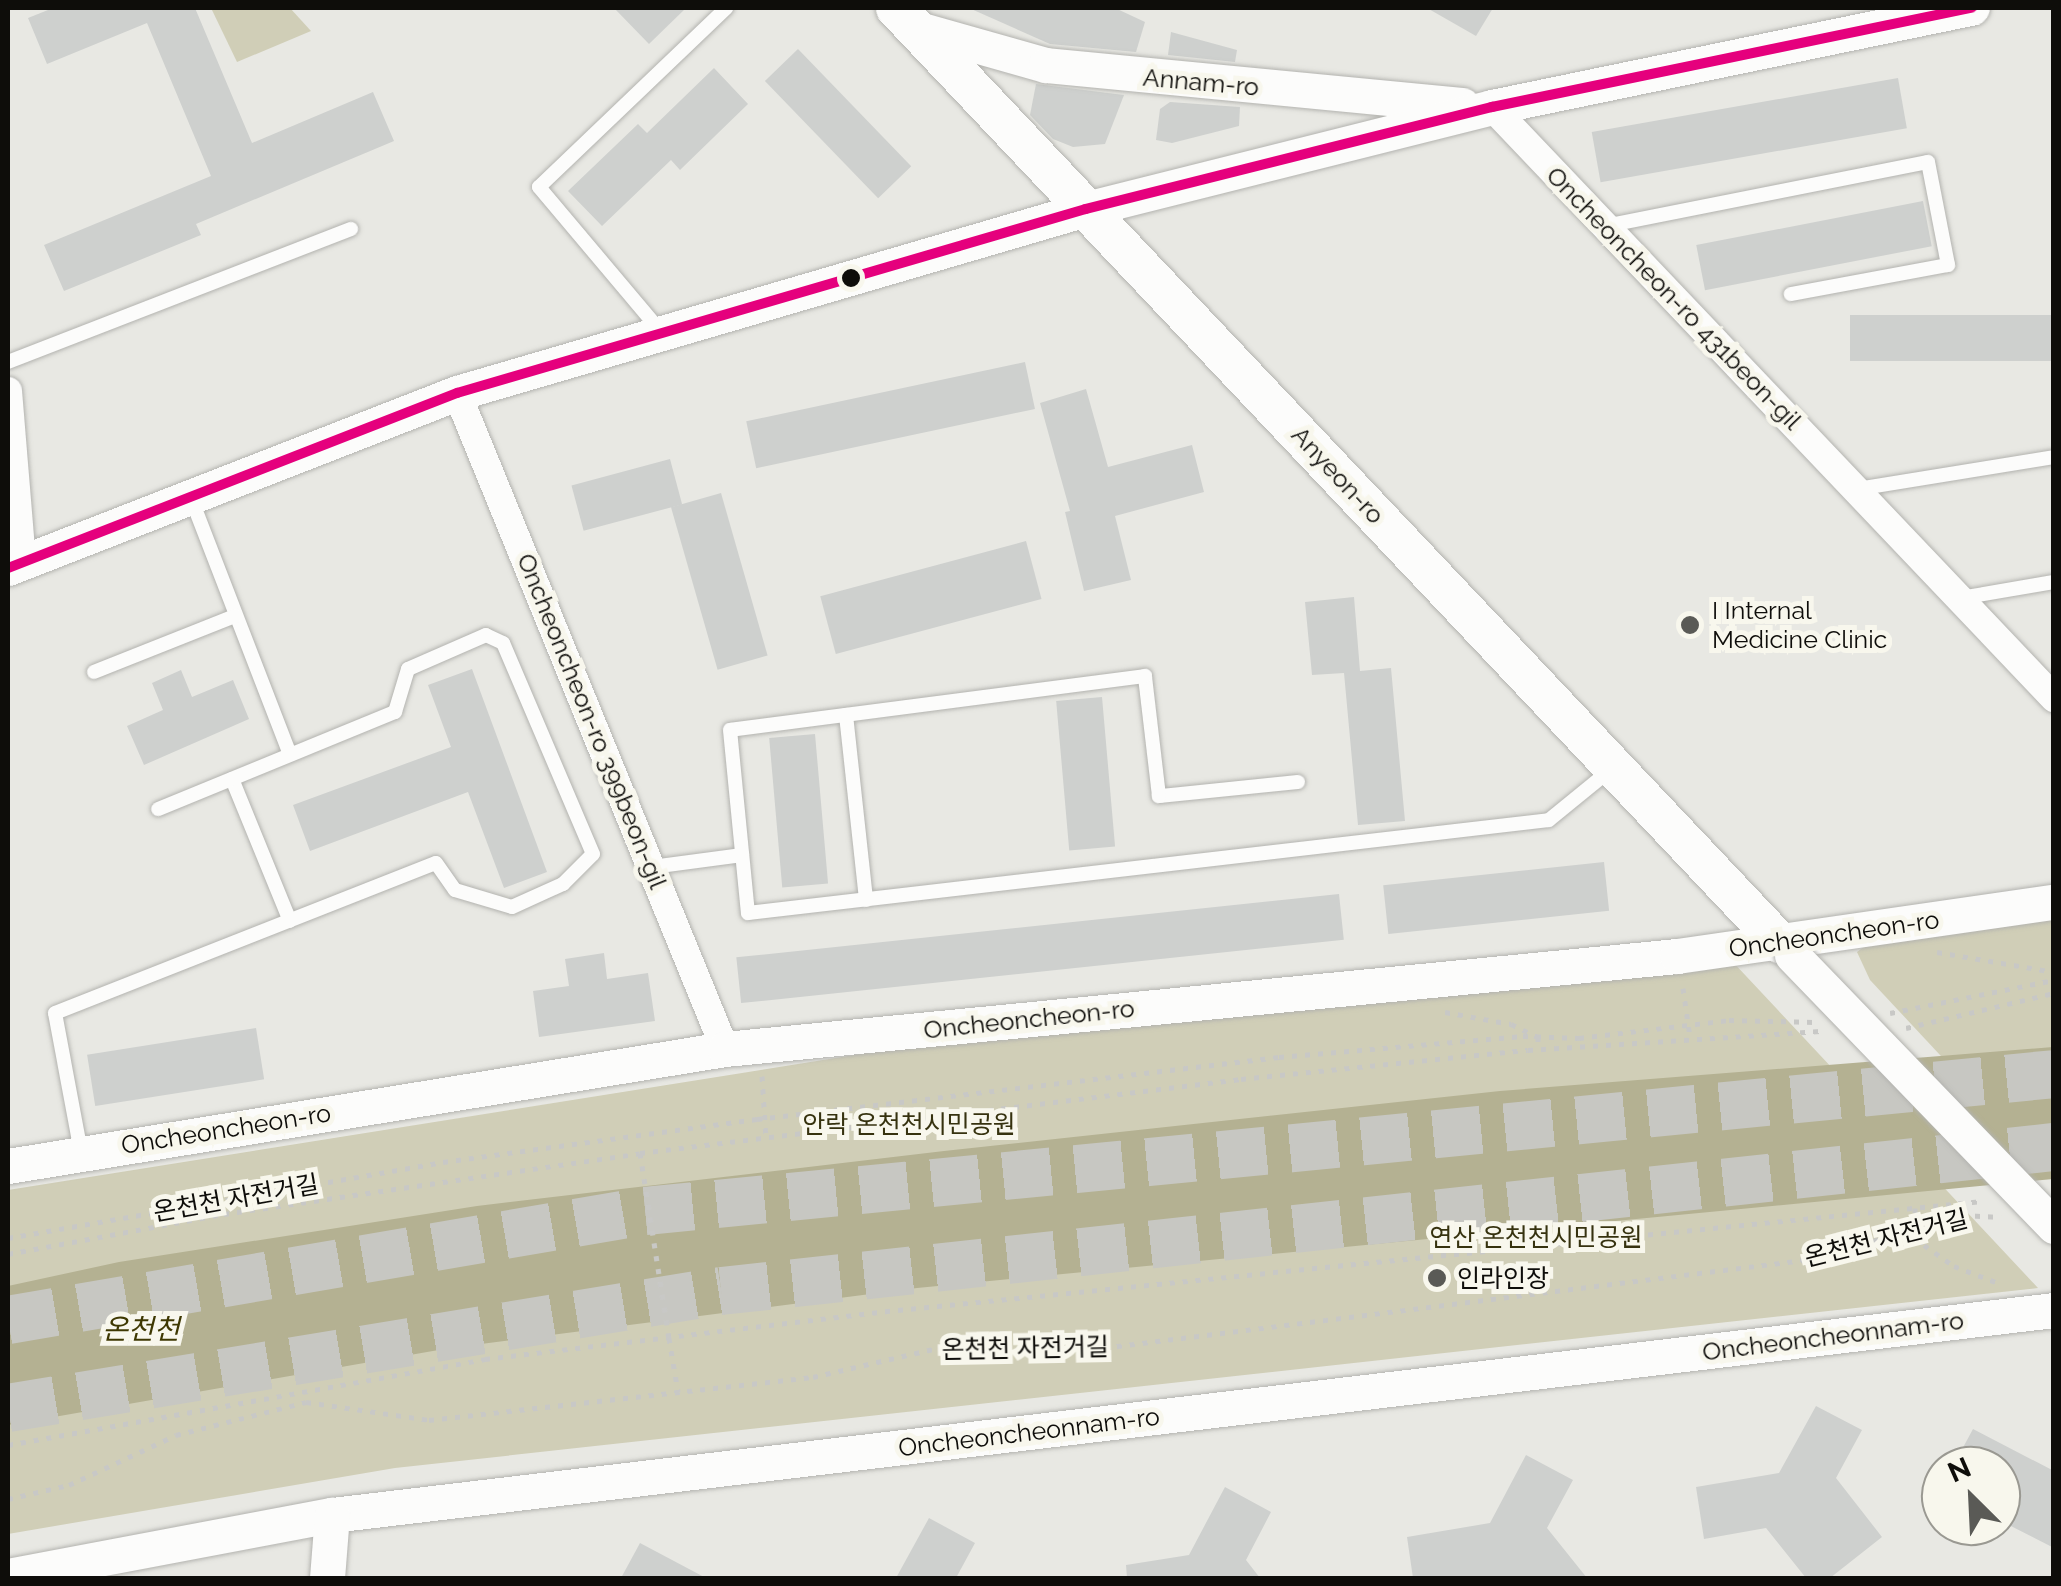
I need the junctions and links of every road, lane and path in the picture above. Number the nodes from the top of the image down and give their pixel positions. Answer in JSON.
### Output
{"nodes":[{"id":1,"x":726,"y":8,"type":"edge"},
{"id":2,"x":1972,"y":8,"type":"edge"},
{"id":3,"x":905,"y":18,"type":"edge"},
{"id":4,"x":1492,"y":107,"type":"junction"},
{"id":5,"x":1086,"y":209,"type":"junction"},
{"id":6,"x":1605,"y":226,"type":"junction"},
{"id":7,"x":351,"y":229,"type":"dead end"},
{"id":8,"x":1791,"y":294,"type":"dead end"},
{"id":9,"x":662,"y":333,"type":"junction"},
{"id":10,"x":8,"y":362,"type":"edge"},
{"id":11,"x":8,"y":391,"type":"edge"},
{"id":12,"x":457,"y":393,"type":"junction"},
{"id":13,"x":2054,"y":457,"type":"edge"},
{"id":14,"x":1855,"y":490,"type":"junction"},
{"id":15,"x":190,"y":498,"type":"junction"},
{"id":16,"x":14,"y":566,"type":"edge"},
{"id":17,"x":2054,"y":582,"type":"edge"},
{"id":18,"x":1959,"y":599,"type":"junction"},
{"id":19,"x":235,"y":616,"type":"junction"},
{"id":20,"x":94,"y":672,"type":"dead end"},
{"id":21,"x":2054,"y":698,"type":"edge"},
{"id":22,"x":846,"y":715,"type":"junction"},
{"id":23,"x":290,"y":755,"type":"junction"},
{"id":24,"x":1614,"y":767,"type":"junction"},
{"id":25,"x":232,"y":779,"type":"junction"},
{"id":26,"x":1298,"y":782,"type":"dead end"},
{"id":27,"x":158,"y":809,"type":"dead end"},
{"id":28,"x":742,"y":855,"type":"junction"},
{"id":29,"x":652,"y":867,"type":"junction"},
{"id":30,"x":866,"y":900,"type":"junction"},
{"id":31,"x":2054,"y":902,"type":"edge"},
{"id":32,"x":290,"y":921,"type":"junction"},
{"id":33,"x":1905,"y":925,"type":"junction"},
{"id":34,"x":1786,"y":949,"type":"junction"},
{"id":35,"x":2054,"y":972,"type":"edge"},
{"id":36,"x":1401,"y":983,"type":"junction"},
{"id":37,"x":2054,"y":993,"type":"edge"},
{"id":38,"x":1729,"y":1020,"type":"dead end"},
{"id":39,"x":1690,"y":1025,"type":"junction"},
{"id":40,"x":1902,"y":1028,"type":"dead end"},
{"id":41,"x":1828,"y":1031,"type":"dead end"},
{"id":42,"x":1538,"y":1037,"type":"junction"},
{"id":43,"x":1690,"y":1038,"type":"junction"},
{"id":44,"x":742,"y":1048,"type":"junction"},
{"id":45,"x":1538,"y":1050,"type":"junction"},
{"id":46,"x":766,"y":1118,"type":"junction"},
{"id":47,"x":638,"y":1135,"type":"junction"},
{"id":48,"x":766,"y":1138,"type":"junction"},
{"id":49,"x":81,"y":1152,"type":"junction"},
{"id":50,"x":640,"y":1153,"type":"junction"},
{"id":51,"x":8,"y":1166,"type":"edge"},
{"id":52,"x":1994,"y":1200,"type":"dead end"},
{"id":53,"x":1916,"y":1208,"type":"junction"},
{"id":54,"x":2017,"y":1218,"type":"dead end"},
{"id":55,"x":2054,"y":1226,"type":"edge"},
{"id":56,"x":1915,"y":1228,"type":"junction"},
{"id":57,"x":8,"y":1238,"type":"edge"},
{"id":58,"x":8,"y":1254,"type":"edge"},
{"id":59,"x":2004,"y":1287,"type":"dead end"},
{"id":60,"x":2054,"y":1310,"type":"edge"},
{"id":61,"x":670,"y":1338,"type":"junction"},
{"id":62,"x":678,"y":1392,"type":"junction"},
{"id":63,"x":8,"y":1445,"type":"edge"},
{"id":64,"x":8,"y":1498,"type":"edge"},
{"id":65,"x":332,"y":1514,"type":"junction"},
{"id":66,"x":8,"y":1576,"type":"edge"},
{"id":67,"x":327,"y":1578,"type":"edge"}],
"edges":[{"from":1,"to":9,"type":"lane"},
{"from":2,"to":4,"type":"street","name":"Annam-ro"},
{"from":3,"to":4,"type":"street","name":"Annam-ro"},
{"from":3,"to":5,"type":"main road","name":"Anyeon-ro"},
{"from":4,"to":5,"type":"street","name":"Annam-ro"},
{"from":4,"to":6,"type":"street","name":"Oncheoncheon-ro 431beon-gil"},
{"from":5,"to":9,"type":"street","name":"Annam-ro"},
{"from":5,"to":24,"type":"main road","name":"Anyeon-ro"},
{"from":6,"to":8,"type":"lane"},
{"from":6,"to":14,"type":"street","name":"Oncheoncheon-ro 431beon-gil"},
{"from":7,"to":10,"type":"lane"},
{"from":9,"to":12,"type":"street","name":"Annam-ro"},
{"from":11,"to":16,"type":"street"},
{"from":12,"to":15,"type":"street","name":"Annam-ro"},
{"from":12,"to":29,"type":"street","name":"Oncheoncheon-ro 399beon-gil"},
{"from":13,"to":14,"type":"lane"},
{"from":14,"to":18,"type":"street","name":"Oncheoncheon-ro 431beon-gil"},
{"from":15,"to":16,"type":"street","name":"Annam-ro"},
{"from":15,"to":19,"type":"lane"},
{"from":17,"to":18,"type":"lane"},
{"from":18,"to":21,"type":"street","name":"Oncheoncheon-ro 431beon-gil"},
{"from":19,"to":20,"type":"lane"},
{"from":19,"to":23,"type":"lane"},
{"from":22,"to":26,"type":"lane"},
{"from":22,"to":28,"type":"lane"},
{"from":22,"to":30,"type":"lane"},
{"from":23,"to":25,"type":"lane"},
{"from":23,"to":32,"type":"lane"},
{"from":24,"to":30,"type":"lane"},
{"from":24,"to":34,"type":"main road","name":"Anyeon-ro"},
{"from":25,"to":27,"type":"lane"},
{"from":25,"to":32,"type":"lane"},
{"from":28,"to":29,"type":"lane"},
{"from":28,"to":30,"type":"lane"},
{"from":29,"to":44,"type":"street","name":"Oncheoncheon-ro 399beon-gil"},
{"from":31,"to":33,"type":"street","name":"Oncheoncheon-ro"},
{"from":32,"to":49,"type":"lane"},
{"from":33,"to":34,"type":"street","name":"Oncheoncheon-ro"},
{"from":33,"to":35,"type":"path"},
{"from":34,"to":36,"type":"street","name":"Oncheoncheon-ro"},
{"from":34,"to":55,"type":"street","bridge":true},
{"from":36,"to":42,"type":"path","name":"온천천 자전거길"},
{"from":36,"to":44,"type":"street","name":"Oncheoncheon-ro"},
{"from":37,"to":40,"type":"path"},
{"from":38,"to":39,"type":"path","name":"온천천 자전거길"},
{"from":39,"to":42,"type":"path","name":"온천천 자전거길"},
{"from":39,"to":43,"type":"path"},
{"from":41,"to":43,"type":"path"},
{"from":42,"to":45,"type":"path"},
{"from":42,"to":46,"type":"path","name":"온천천 자전거길"},
{"from":43,"to":45,"type":"path"},
{"from":44,"to":46,"type":"path"},
{"from":44,"to":49,"type":"street","name":"Oncheoncheon-ro"},
{"from":45,"to":48,"type":"path"},
{"from":46,"to":47,"type":"path","name":"온천천 자전거길"},
{"from":46,"to":48,"type":"path"},
{"from":47,"to":50,"type":"path"},
{"from":47,"to":57,"type":"path","name":"온천천 자전거길"},
{"from":48,"to":50,"type":"path"},
{"from":49,"to":51,"type":"street","name":"Oncheoncheon-ro"},
{"from":50,"to":58,"type":"path"},
{"from":50,"to":61,"type":"path","bridge":true},
{"from":52,"to":53,"type":"path"},
{"from":53,"to":56,"type":"path"},
{"from":53,"to":61,"type":"path"},
{"from":54,"to":56,"type":"path","name":"온천천 자전거길"},
{"from":56,"to":59,"type":"path"},
{"from":56,"to":62,"type":"path","name":"온천천 자전거길"},
{"from":60,"to":65,"type":"street","name":"Oncheoncheonnam-ro"},
{"from":61,"to":62,"type":"path"},
{"from":61,"to":63,"type":"path"},
{"from":62,"to":64,"type":"path","name":"온천천 자전거길"},
{"from":65,"to":66,"type":"street","name":"Oncheoncheonnam-ro"},
{"from":65,"to":67,"type":"street"}]}
